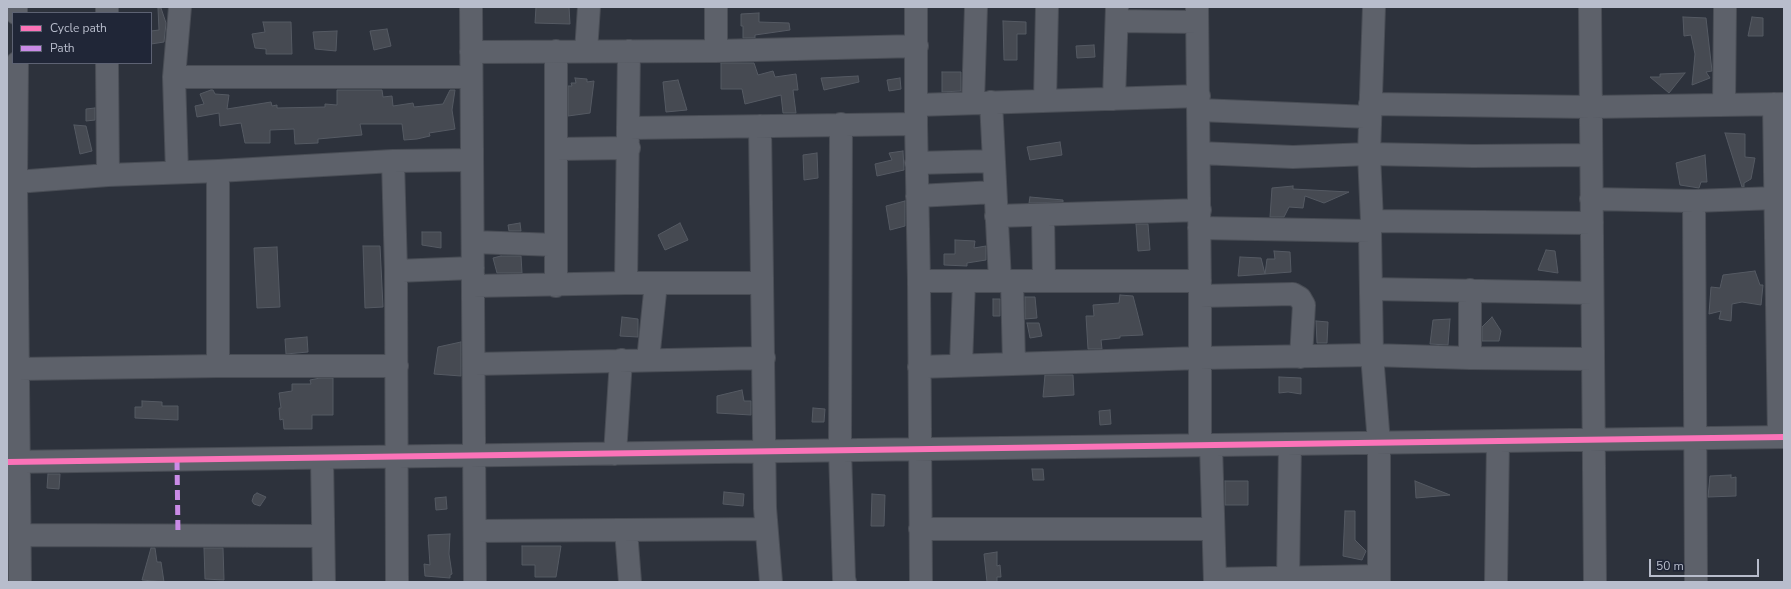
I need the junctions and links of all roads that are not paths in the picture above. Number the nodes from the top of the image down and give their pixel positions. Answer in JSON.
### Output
{"nodes":[{"id":1,"x":180,"y":7,"type":"edge"},
{"id":2,"x":471,"y":7,"type":"edge"},
{"id":3,"x":589,"y":7,"type":"edge"},
{"id":4,"x":716,"y":7,"type":"edge"},
{"id":5,"x":916,"y":7,"type":"edge"},
{"id":6,"x":976,"y":7,"type":"edge"},
{"id":7,"x":1046,"y":7,"type":"edge"},
{"id":8,"x":1374,"y":7,"type":"edge"},
{"id":9,"x":1590,"y":7,"type":"edge"},
{"id":10,"x":1725,"y":7,"type":"edge"},
{"id":11,"x":1117,"y":14,"type":"edge"},
{"id":12,"x":1197,"y":15,"type":"edge"},
{"id":13,"x":917,"y":46,"type":"junction"},
{"id":14,"x":556,"y":51,"type":"junction"},
{"id":15,"x":586,"y":51,"type":"junction"},
{"id":16,"x":629,"y":51,"type":"junction"},
{"id":17,"x":716,"y":51,"type":"junction"},
{"id":18,"x":471,"y":52,"type":"junction"},
{"id":19,"x":107,"y":64,"type":"edge"},
{"id":20,"x":14,"y":77,"type":"edge"},
{"id":21,"x":174,"y":77,"type":"junction"},
{"id":22,"x":471,"y":77,"type":"junction"},
{"id":23,"x":1114,"y":99,"type":"junction"},
{"id":24,"x":1045,"y":101,"type":"junction"},
{"id":25,"x":982,"y":102,"type":"junction"},
{"id":26,"x":1199,"y":103,"type":"junction"},
{"id":27,"x":1779,"y":104,"type":"edge"},
{"id":28,"x":1724,"y":105,"type":"junction"},
{"id":29,"x":1591,"y":107,"type":"junction"},
{"id":30,"x":1370,"y":111,"type":"junction"},
{"id":31,"x":916,"y":114,"type":"junction"},
{"id":32,"x":841,"y":124,"type":"junction"},
{"id":33,"x":760,"y":126,"type":"junction"},
{"id":34,"x":629,"y":138,"type":"junction"},
{"id":35,"x":556,"y":149,"type":"junction"},
{"id":36,"x":1199,"y":153,"type":"junction"},
{"id":37,"x":1369,"y":154,"type":"junction"},
{"id":38,"x":1591,"y":155,"type":"junction"},
{"id":39,"x":12,"y":157,"type":"edge"},
{"id":40,"x":472,"y":160,"type":"junction"},
{"id":41,"x":393,"y":161,"type":"junction"},
{"id":42,"x":993,"y":161,"type":"junction"},
{"id":43,"x":950,"y":162,"type":"junction"},
{"id":44,"x":916,"y":163,"type":"junction"},
{"id":45,"x":218,"y":171,"type":"junction"},
{"id":46,"x":177,"y":172,"type":"junction"},
{"id":47,"x":108,"y":175,"type":"junction"},
{"id":48,"x":16,"y":182,"type":"junction"},
{"id":49,"x":995,"y":192,"type":"junction"},
{"id":50,"x":952,"y":194,"type":"junction"},
{"id":51,"x":917,"y":196,"type":"junction"},
{"id":52,"x":1776,"y":198,"type":"junction"},
{"id":53,"x":1591,"y":199,"type":"junction"},
{"id":54,"x":1694,"y":201,"type":"junction"},
{"id":55,"x":1043,"y":215,"type":"junction"},
{"id":56,"x":996,"y":216,"type":"junction"},
{"id":57,"x":1199,"y":219,"type":"junction"},
{"id":58,"x":1592,"y":223,"type":"junction"},
{"id":59,"x":1371,"y":226,"type":"junction"},
{"id":60,"x":473,"y":242,"type":"junction"},
{"id":61,"x":556,"y":245,"type":"junction"},
{"id":62,"x":396,"y":271,"type":"junction"},
{"id":63,"x":473,"y":277,"type":"junction"},
{"id":64,"x":919,"y":281,"type":"junction"},
{"id":65,"x":964,"y":281,"type":"junction"},
{"id":66,"x":1006,"y":281,"type":"junction"},
{"id":67,"x":1044,"y":281,"type":"junction"},
{"id":68,"x":626,"y":283,"type":"junction"},
{"id":69,"x":656,"y":283,"type":"junction"},
{"id":70,"x":762,"y":283,"type":"junction"},
{"id":71,"x":556,"y":286,"type":"junction"},
{"id":72,"x":1200,"y":288,"type":"junction"},
{"id":73,"x":1371,"y":289,"type":"junction"},
{"id":74,"x":1470,"y":290,"type":"junction"},
{"id":75,"x":1592,"y":293,"type":"junction"},
{"id":76,"x":1372,"y":354,"type":"junction"},
{"id":77,"x":1301,"y":357,"type":"junction"},
{"id":78,"x":764,"y":358,"type":"junction"},
{"id":79,"x":1200,"y":358,"type":"junction"},
{"id":80,"x":1470,"y":358,"type":"junction"},
{"id":81,"x":1593,"y":359,"type":"junction"},
{"id":82,"x":621,"y":360,"type":"junction"},
{"id":83,"x":648,"y":360,"type":"junction"},
{"id":84,"x":1014,"y":363,"type":"junction"},
{"id":85,"x":475,"y":364,"type":"junction"},
{"id":86,"x":961,"y":365,"type":"junction"},
{"id":87,"x":218,"y":366,"type":"junction"},
{"id":88,"x":397,"y":366,"type":"junction"},
{"id":89,"x":919,"y":367,"type":"junction"},
{"id":90,"x":18,"y":369,"type":"junction"},
{"id":91,"x":1782,"y":437,"type":"edge"},
{"id":92,"x":1696,"y":438,"type":"junction"},
{"id":93,"x":1594,"y":440,"type":"junction"},
{"id":94,"x":1498,"y":441,"type":"junction"},
{"id":95,"x":1379,"y":443,"type":"junction"},
{"id":96,"x":1290,"y":444,"type":"junction"},
{"id":97,"x":1205,"y":445,"type":"junction"},
{"id":98,"x":840,"y":450,"type":"junction"},
{"id":99,"x":920,"y":450,"type":"junction"},
{"id":100,"x":764,"y":452,"type":"junction"},
{"id":101,"x":615,"y":454,"type":"junction"},
{"id":102,"x":473,"y":456,"type":"junction"},
{"id":103,"x":397,"y":457,"type":"junction"},
{"id":104,"x":322,"y":458,"type":"junction"},
{"id":105,"x":13,"y":462,"type":"edge"},
{"id":106,"x":766,"y":529,"type":"junction"},
{"id":107,"x":920,"y":529,"type":"junction"},
{"id":108,"x":626,"y":530,"type":"junction"},
{"id":109,"x":1213,"y":530,"type":"junction"},
{"id":110,"x":475,"y":531,"type":"junction"},
{"id":111,"x":20,"y":535,"type":"junction"},
{"id":112,"x":323,"y":536,"type":"junction"},
{"id":113,"x":1379,"y":579,"type":"edge"},
{"id":114,"x":1288,"y":580,"type":"edge"},
{"id":115,"x":1215,"y":581,"type":"edge"},
{"id":116,"x":20,"y":582,"type":"edge"},
{"id":117,"x":324,"y":582,"type":"edge"},
{"id":118,"x":398,"y":582,"type":"edge"},
{"id":119,"x":475,"y":582,"type":"edge"},
{"id":120,"x":630,"y":582,"type":"edge"},
{"id":121,"x":771,"y":582,"type":"edge"},
{"id":122,"x":845,"y":582,"type":"edge"},
{"id":123,"x":921,"y":582,"type":"edge"},
{"id":124,"x":1496,"y":582,"type":"edge"},
{"id":125,"x":1595,"y":582,"type":"edge"},
{"id":126,"x":1696,"y":582,"type":"edge"}],
"edges":[{"from":1,"to":21,"type":"street"},
{"from":2,"to":18,"type":"street"},
{"from":3,"to":15,"type":"street"},
{"from":4,"to":17,"type":"street"},
{"from":5,"to":13,"type":"street"},
{"from":6,"to":25,"type":"street"},
{"from":7,"to":24,"type":"street"},
{"from":8,"to":30,"type":"street"},
{"from":9,"to":29,"type":"street"},
{"from":10,"to":28,"type":"street"},
{"from":11,"to":12,"type":"street"},
{"from":11,"to":23,"type":"street"},
{"from":12,"to":26,"type":"street"},
{"from":13,"to":17,"type":"street"},
{"from":13,"to":31,"type":"street"},
{"from":14,"to":15,"type":"street"},
{"from":14,"to":18,"type":"street"},
{"from":14,"to":35,"type":"street"},
{"from":15,"to":16,"type":"street"},
{"from":16,"to":17,"type":"street"},
{"from":16,"to":34,"type":"street"},
{"from":18,"to":22,"type":"street"},
{"from":19,"to":47,"type":"street"},
{"from":20,"to":39,"type":"street"},
{"from":21,"to":22,"type":"street"},
{"from":21,"to":46,"type":"street"},
{"from":22,"to":40,"type":"street"},
{"from":23,"to":24,"type":"street"},
{"from":23,"to":26,"type":"street"},
{"from":24,"to":25,"type":"street"},
{"from":25,"to":31,"type":"street"},
{"from":25,"to":42,"type":"street"},
{"from":26,"to":30,"type":"street"},
{"from":26,"to":36,"type":"street"},
{"from":27,"to":28,"type":"street"},
{"from":27,"to":52,"type":"street"},
{"from":28,"to":29,"type":"street"},
{"from":29,"to":30,"type":"street"},
{"from":29,"to":38,"type":"street"},
{"from":30,"to":37,"type":"street"},
{"from":31,"to":32,"type":"street"},
{"from":31,"to":44,"type":"street"},
{"from":32,"to":33,"type":"street"},
{"from":32,"to":98,"type":"street"},
{"from":33,"to":34,"type":"street"},
{"from":33,"to":70,"type":"street"},
{"from":34,"to":35,"type":"street"},
{"from":34,"to":68,"type":"street"},
{"from":35,"to":61,"type":"street"},
{"from":36,"to":37,"type":"street"},
{"from":36,"to":57,"type":"street"},
{"from":37,"to":38,"type":"street"},
{"from":37,"to":59,"type":"street"},
{"from":38,"to":53,"type":"street"},
{"from":39,"to":48,"type":"street"},
{"from":40,"to":41,"type":"street"},
{"from":40,"to":60,"type":"street"},
{"from":41,"to":45,"type":"street"},
{"from":41,"to":62,"type":"street"},
{"from":42,"to":43,"type":"street"},
{"from":42,"to":49,"type":"street"},
{"from":43,"to":44,"type":"street"},
{"from":43,"to":50,"type":"street"},
{"from":44,"to":51,"type":"street"},
{"from":45,"to":46,"type":"street"},
{"from":45,"to":87,"type":"street"},
{"from":46,"to":47,"type":"street"},
{"from":47,"to":48,"type":"street"},
{"from":48,"to":90,"type":"street"},
{"from":49,"to":50,"type":"street"},
{"from":49,"to":56,"type":"street"},
{"from":50,"to":51,"type":"street"},
{"from":51,"to":64,"type":"street"},
{"from":52,"to":54,"type":"street"},
{"from":52,"to":91,"type":"street"},
{"from":53,"to":54,"type":"street"},
{"from":53,"to":58,"type":"street"},
{"from":54,"to":92,"type":"street"},
{"from":55,"to":56,"type":"street"},
{"from":55,"to":57,"type":"street"},
{"from":55,"to":67,"type":"street"},
{"from":56,"to":66,"type":"street"},
{"from":57,"to":59,"type":"street"},
{"from":57,"to":72,"type":"street"},
{"from":58,"to":59,"type":"street"},
{"from":58,"to":75,"type":"street"},
{"from":59,"to":73,"type":"street"},
{"from":60,"to":61,"type":"street"},
{"from":60,"to":63,"type":"street"},
{"from":61,"to":71,"type":"street"},
{"from":62,"to":63,"type":"street"},
{"from":62,"to":88,"type":"street"},
{"from":63,"to":71,"type":"street"},
{"from":63,"to":85,"type":"street"},
{"from":64,"to":65,"type":"street"},
{"from":64,"to":89,"type":"street"},
{"from":65,"to":66,"type":"street"},
{"from":65,"to":86,"type":"street"},
{"from":66,"to":67,"type":"street"},
{"from":66,"to":84,"type":"street"},
{"from":67,"to":72,"type":"street"},
{"from":68,"to":69,"type":"street"},
{"from":68,"to":71,"type":"street"},
{"from":69,"to":70,"type":"street"},
{"from":69,"to":83,"type":"street"},
{"from":70,"to":78,"type":"street"},
{"from":72,"to":77,"type":"street"},
{"from":72,"to":79,"type":"street"},
{"from":73,"to":74,"type":"street"},
{"from":73,"to":76,"type":"street"},
{"from":74,"to":75,"type":"street"},
{"from":74,"to":80,"type":"street"},
{"from":75,"to":81,"type":"street"},
{"from":76,"to":77,"type":"street"},
{"from":76,"to":80,"type":"street"},
{"from":76,"to":95,"type":"street"},
{"from":77,"to":79,"type":"street"},
{"from":78,"to":83,"type":"street"},
{"from":78,"to":100,"type":"street"},
{"from":79,"to":84,"type":"street"},
{"from":79,"to":97,"type":"street"},
{"from":80,"to":81,"type":"street"},
{"from":81,"to":93,"type":"street"},
{"from":82,"to":83,"type":"street"},
{"from":82,"to":85,"type":"street"},
{"from":82,"to":101,"type":"street"},
{"from":84,"to":86,"type":"street"},
{"from":85,"to":102,"type":"street"},
{"from":86,"to":89,"type":"street"},
{"from":87,"to":88,"type":"street"},
{"from":87,"to":90,"type":"street"},
{"from":88,"to":103,"type":"street"},
{"from":89,"to":99,"type":"street"},
{"from":90,"to":105,"type":"street"},
{"from":91,"to":92,"type":"street"},
{"from":92,"to":93,"type":"street"},
{"from":92,"to":126,"type":"street"},
{"from":93,"to":94,"type":"street"},
{"from":93,"to":125,"type":"street"},
{"from":94,"to":95,"type":"street"},
{"from":94,"to":124,"type":"street"},
{"from":95,"to":96,"type":"street"},
{"from":95,"to":113,"type":"street"},
{"from":96,"to":97,"type":"street"},
{"from":96,"to":114,"type":"street"},
{"from":97,"to":99,"type":"street"},
{"from":97,"to":109,"type":"street"},
{"from":98,"to":99,"type":"street"},
{"from":98,"to":100,"type":"street"},
{"from":98,"to":122,"type":"street"},
{"from":99,"to":107,"type":"street"},
{"from":100,"to":101,"type":"street"},
{"from":100,"to":106,"type":"street"},
{"from":101,"to":102,"type":"street"},
{"from":102,"to":103,"type":"street"},
{"from":102,"to":110,"type":"street"},
{"from":103,"to":104,"type":"street"},
{"from":103,"to":118,"type":"street"},
{"from":104,"to":105,"type":"street"},
{"from":104,"to":112,"type":"street"},
{"from":105,"to":111,"type":"street"},
{"from":106,"to":108,"type":"street"},
{"from":106,"to":121,"type":"street"},
{"from":107,"to":109,"type":"street"},
{"from":107,"to":123,"type":"street"},
{"from":108,"to":110,"type":"street"},
{"from":108,"to":120,"type":"street"},
{"from":109,"to":115,"type":"street"},
{"from":110,"to":119,"type":"street"},
{"from":111,"to":112,"type":"street"},
{"from":111,"to":116,"type":"street"},
{"from":112,"to":117,"type":"street"},
{"from":113,"to":114,"type":"street"},
{"from":114,"to":115,"type":"street"}]}
